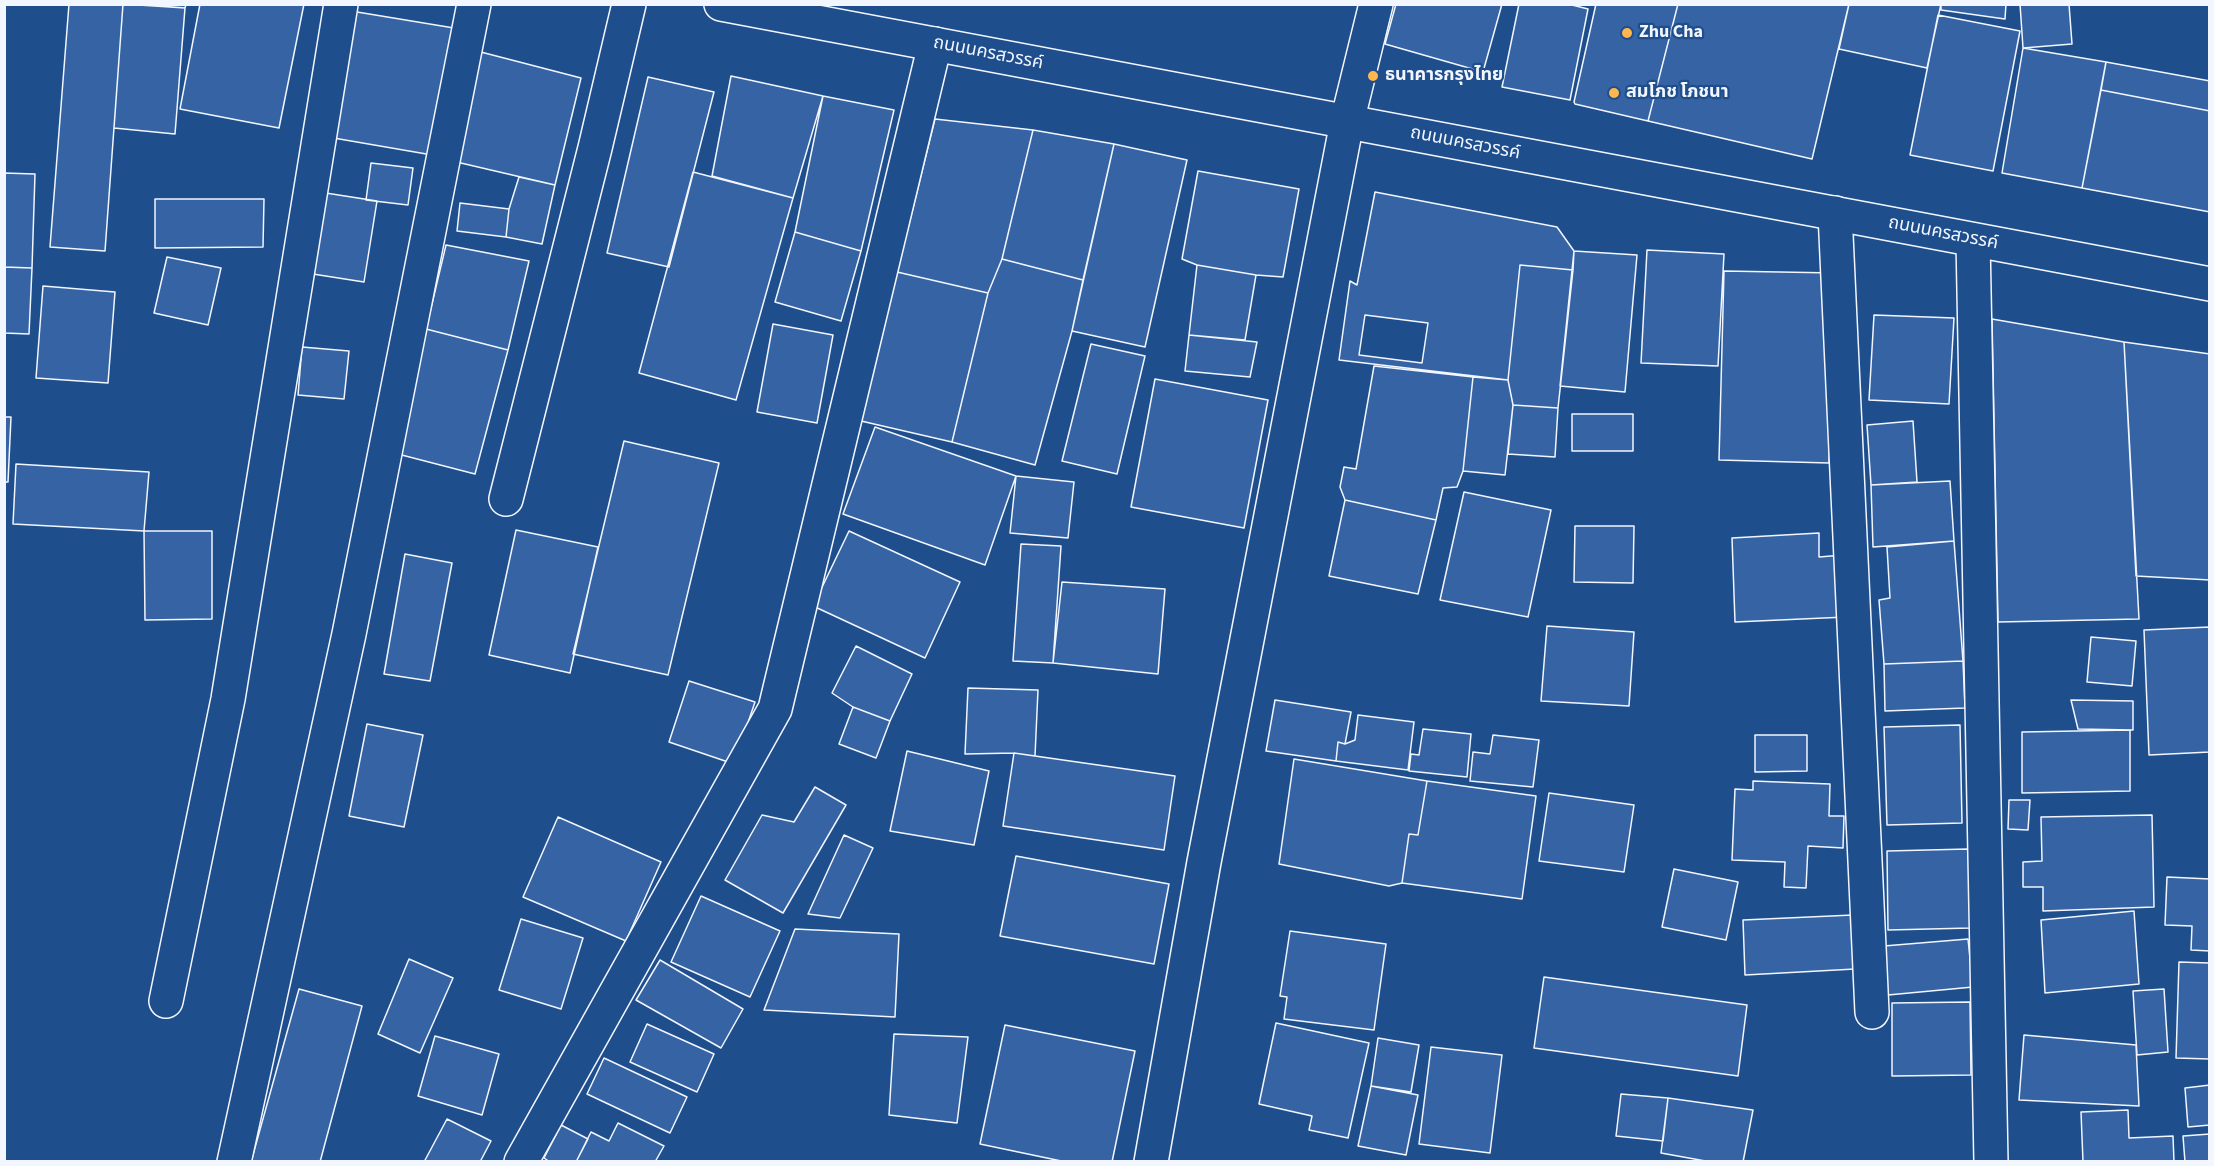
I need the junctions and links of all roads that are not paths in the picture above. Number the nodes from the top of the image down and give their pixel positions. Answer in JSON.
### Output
{"nodes":[{"id":1,"x":340,"y":4,"type":"edge"},
{"id":2,"x":474,"y":4,"type":"edge"},
{"id":3,"x":629,"y":4,"type":"edge"},
{"id":4,"x":722,"y":4,"type":"edge"},
{"id":5,"x":1376,"y":4,"type":"edge"},
{"id":6,"x":935,"y":44,"type":"junction"},
{"id":7,"x":1347,"y":122,"type":"junction"},
{"id":8,"x":1835,"y":213,"type":"junction"},
{"id":9,"x":1973,"y":240,"type":"junction"},
{"id":10,"x":2210,"y":284,"type":"edge"},
{"id":11,"x":506,"y":499,"type":"dead end"},
{"id":12,"x":166,"y":1001,"type":"dead end"},
{"id":13,"x":1872,"y":1012,"type":"dead end"},
{"id":14,"x":234,"y":1161,"type":"edge"},
{"id":15,"x":521,"y":1161,"type":"edge"},
{"id":16,"x":1151,"y":1161,"type":"edge"},
{"id":17,"x":1991,"y":1161,"type":"edge"}],
"edges":[{"from":1,"to":12,"type":"street"},
{"from":2,"to":14,"type":"street"},
{"from":3,"to":11,"type":"street"},
{"from":4,"to":6,"type":"street","name":"ถนนนครสวรรค์"},
{"from":5,"to":7,"type":"street"},
{"from":6,"to":7,"type":"street","name":"ถนนนครสวรรค์"},
{"from":6,"to":15,"type":"street"},
{"from":7,"to":8,"type":"street","name":"ถนนนครสวรรค์"},
{"from":7,"to":16,"type":"street"},
{"from":8,"to":9,"type":"street","name":"ถนนนครสวรรค์"},
{"from":8,"to":13,"type":"street"},
{"from":9,"to":10,"type":"street","name":"ถนนนครสวรรค์"},
{"from":9,"to":17,"type":"street"}]}
